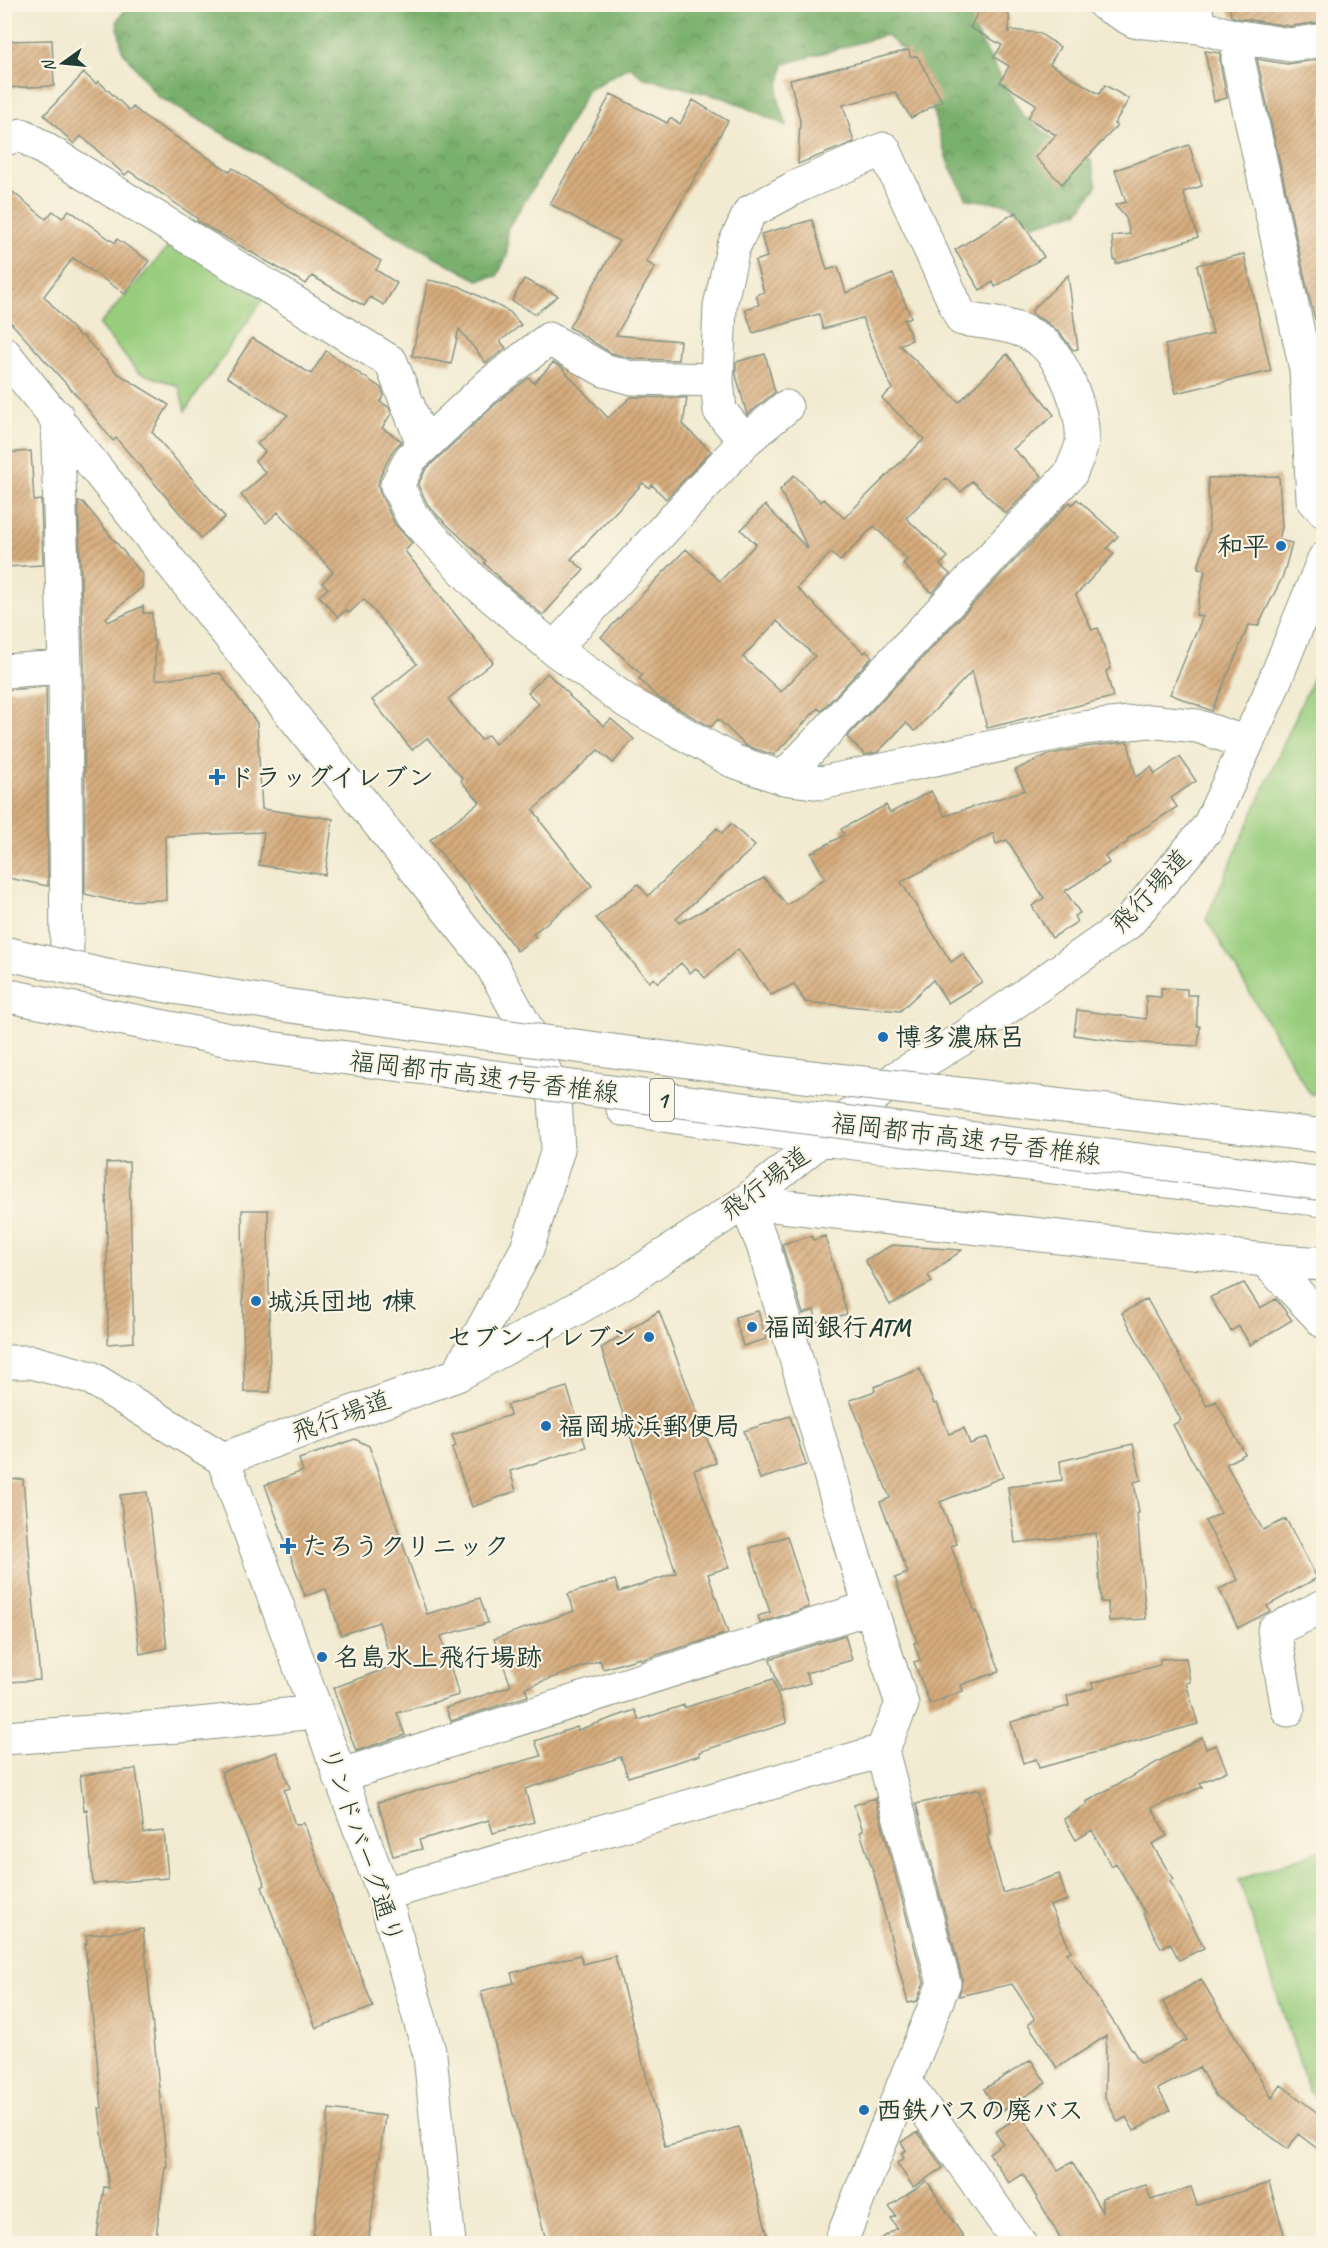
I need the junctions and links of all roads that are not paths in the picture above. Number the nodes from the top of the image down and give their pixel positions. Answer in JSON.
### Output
{"nodes":[{"id":1,"x":1104,"y":4,"type":"edge"},
{"id":2,"x":1197,"y":16,"type":"edge"},
{"id":3,"x":1239,"y":37,"type":"junction"},
{"id":4,"x":1323,"y":40,"type":"edge"},
{"id":5,"x":4,"y":140,"type":"edge"},
{"id":6,"x":4,"y":353,"type":"edge"},
{"id":7,"x":717,"y":380,"type":"junction"},
{"id":8,"x":786,"y":407,"type":"dead end"},
{"id":9,"x":57,"y":416,"type":"junction"},
{"id":10,"x":745,"y":441,"type":"junction"},
{"id":11,"x":424,"y":446,"type":"junction"},
{"id":12,"x":1323,"y":511,"type":"edge"},
{"id":13,"x":1323,"y":559,"type":"edge"},
{"id":14,"x":554,"y":650,"type":"junction"},
{"id":15,"x":65,"y":667,"type":"junction"},
{"id":16,"x":4,"y":671,"type":"edge"},
{"id":17,"x":1247,"y":742,"type":"junction"},
{"id":18,"x":783,"y":778,"type":"junction"},
{"id":19,"x":4,"y":951,"type":"edge"},
{"id":20,"x":67,"y":966,"type":"junction"},
{"id":21,"x":4,"y":996,"type":"edge"},
{"id":22,"x":534,"y":1042,"type":"junction"},
{"id":23,"x":896,"y":1078,"type":"junction"},
{"id":24,"x":555,"y":1099,"type":"junction"},
{"id":25,"x":1323,"y":1123,"type":"edge"},
{"id":26,"x":1323,"y":1136,"type":"edge"},
{"id":27,"x":822,"y":1139,"type":"junction"},
{"id":28,"x":1323,"y":1184,"type":"edge"},
{"id":29,"x":1323,"y":1200,"type":"edge"},
{"id":30,"x":745,"y":1202,"type":"junction"},
{"id":31,"x":1265,"y":1260,"type":"junction"},
{"id":32,"x":1323,"y":1264,"type":"edge"},
{"id":33,"x":1323,"y":1322,"type":"edge"},
{"id":34,"x":4,"y":1362,"type":"edge"},
{"id":35,"x":457,"y":1375,"type":"junction"},
{"id":36,"x":222,"y":1459,"type":"junction"},
{"id":37,"x":1323,"y":1606,"type":"edge"},
{"id":38,"x":871,"y":1607,"type":"junction"},
{"id":39,"x":1288,"y":1710,"type":"dead end"},
{"id":40,"x":315,"y":1712,"type":"junction"},
{"id":41,"x":4,"y":1738,"type":"edge"},
{"id":42,"x":882,"y":1751,"type":"junction"},
{"id":43,"x":339,"y":1776,"type":"junction"},
{"id":44,"x":384,"y":1893,"type":"junction"},
{"id":45,"x":905,"y":2081,"type":"junction"},
{"id":46,"x":448,"y":2244,"type":"edge"},
{"id":47,"x":840,"y":2244,"type":"edge"},
{"id":48,"x":1020,"y":2244,"type":"edge"}],
"edges":[{"from":1,"to":2,"type":"main road"},
{"from":2,"to":3,"type":"main road"},
{"from":3,"to":4,"type":"main road"},
{"from":3,"to":12,"type":"main road"},
{"from":5,"to":11,"type":"main road"},
{"from":6,"to":9,"type":"main road"},
{"from":7,"to":10,"type":"main road"},
{"from":7,"to":11,"type":"main road"},
{"from":7,"to":18,"type":"main road"},
{"from":8,"to":10,"type":"main road"},
{"from":9,"to":15,"type":"main road"},
{"from":9,"to":22,"type":"main road"},
{"from":10,"to":14,"type":"main road"},
{"from":11,"to":14,"type":"main road"},
{"from":13,"to":17,"type":"main road","name":"飛行場道"},
{"from":14,"to":18,"type":"main road"},
{"from":15,"to":16,"type":"main road"},
{"from":15,"to":20,"type":"main road"},
{"from":17,"to":18,"type":"main road"},
{"from":17,"to":23,"type":"main road","name":"飛行場道"},
{"from":19,"to":20,"type":"main road"},
{"from":19,"to":26,"type":"main road","name":"福岡都市高速1号香椎線","number":"1","bridge":true},
{"from":20,"to":22,"type":"main road"},
{"from":21,"to":24,"type":"main road"},
{"from":21,"to":28,"type":"main road","name":"福岡都市高速1号香椎線","number":"1","bridge":true},
{"from":22,"to":23,"type":"main road"},
{"from":22,"to":24,"type":"main road"},
{"from":23,"to":25,"type":"main road"},
{"from":23,"to":27,"type":"main road","name":"飛行場道"},
{"from":24,"to":27,"type":"main road"},
{"from":24,"to":35,"type":"main road"},
{"from":27,"to":29,"type":"main road"},
{"from":27,"to":30,"type":"main road","name":"飛行場道"},
{"from":30,"to":31,"type":"main road"},
{"from":30,"to":35,"type":"main road","name":"飛行場道"},
{"from":30,"to":38,"type":"main road"},
{"from":31,"to":32,"type":"main road"},
{"from":31,"to":33,"type":"main road"},
{"from":34,"to":36,"type":"main road"},
{"from":35,"to":36,"type":"main road","name":"飛行場道"},
{"from":36,"to":40,"type":"main road","name":"リンドバーグ通り"},
{"from":37,"to":39,"type":"main road"},
{"from":38,"to":42,"type":"main road"},
{"from":38,"to":43,"type":"main road"},
{"from":40,"to":41,"type":"main road"},
{"from":40,"to":43,"type":"main road","name":"リンドバーグ通り"},
{"from":42,"to":44,"type":"main road"},
{"from":42,"to":45,"type":"main road"},
{"from":43,"to":44,"type":"main road","name":"リンドバーグ通り"},
{"from":44,"to":46,"type":"main road","name":"リンドバーグ通り"},
{"from":45,"to":47,"type":"main road"},
{"from":45,"to":48,"type":"main road"}]}
